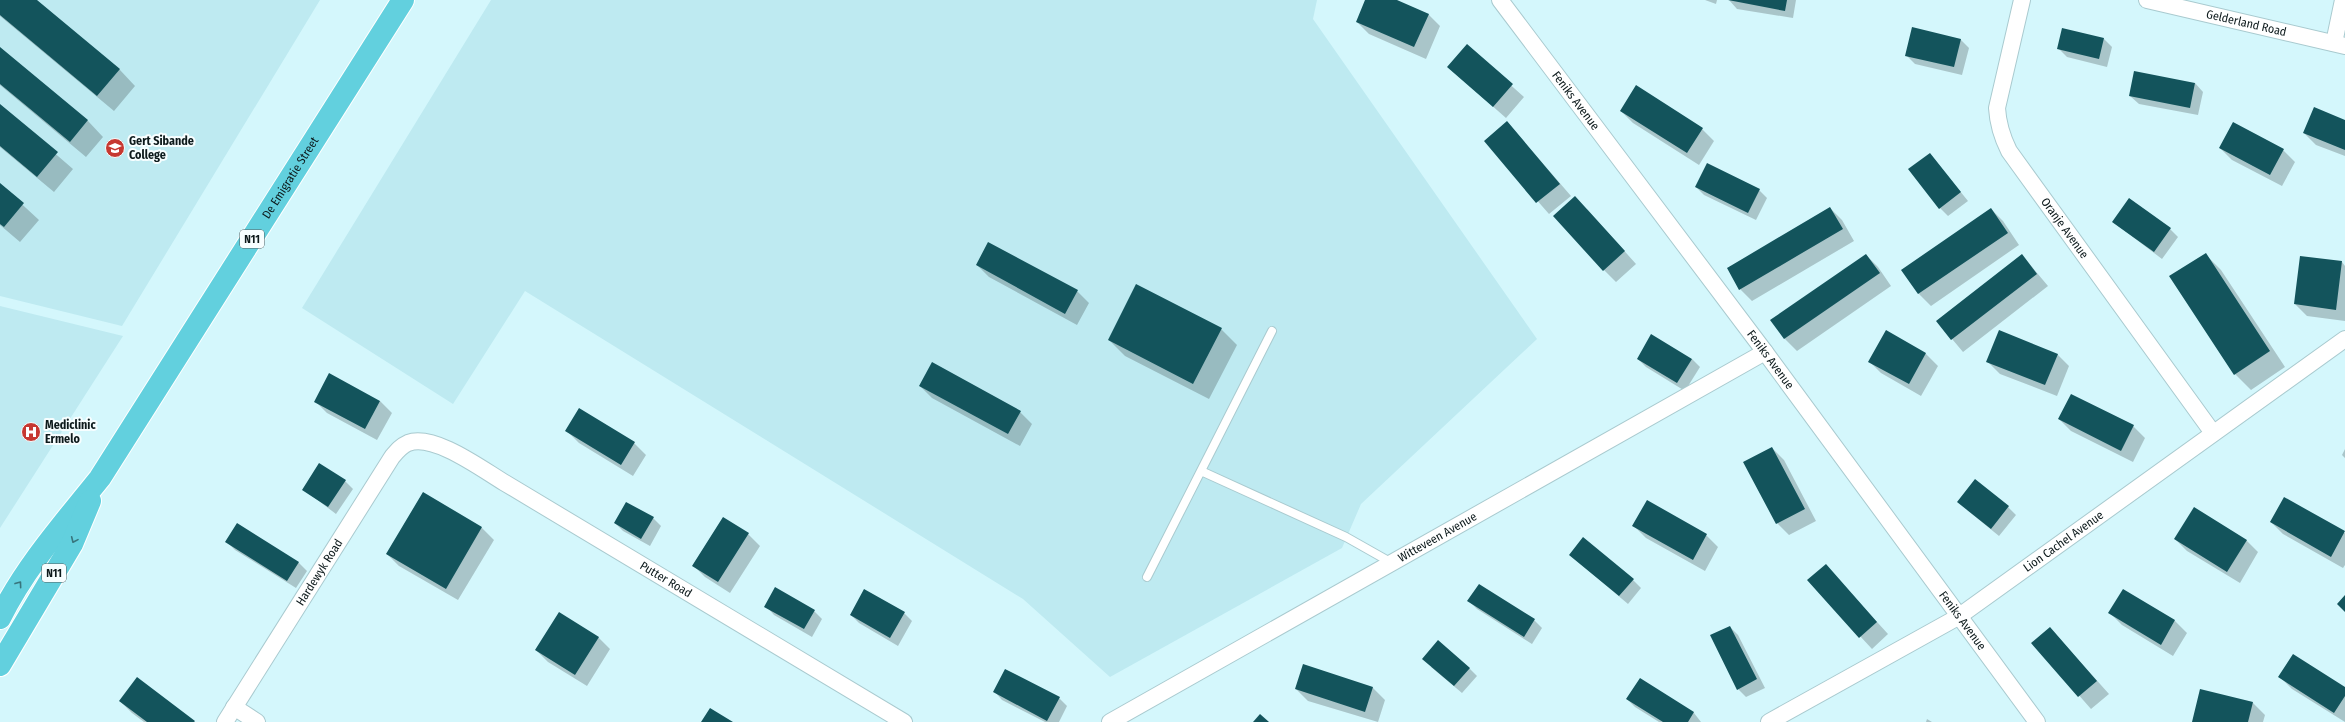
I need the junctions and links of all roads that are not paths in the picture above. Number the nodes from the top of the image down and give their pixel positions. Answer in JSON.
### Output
{"nodes":[{"id":1,"x":403,"y":0,"type":"edge"},
{"id":2,"x":1500,"y":0,"type":"edge"},
{"id":3,"x":2022,"y":0,"type":"edge"},
{"id":4,"x":2147,"y":0,"type":"edge"},
{"id":5,"x":2343,"y":0,"type":"edge"},
{"id":6,"x":2339,"y":45,"type":"edge"},
{"id":7,"x":1272,"y":331,"type":"dead end"},
{"id":8,"x":2345,"y":339,"type":"edge"},
{"id":9,"x":1765,"y":352,"type":"junction"},
{"id":10,"x":2213,"y":433,"type":"junction"},
{"id":11,"x":426,"y":441,"type":"joint"},
{"id":12,"x":1201,"y":471,"type":"junction"},
{"id":13,"x":100,"y":478,"type":"junction"},
{"id":14,"x":1392,"y":563,"type":"junction"},
{"id":15,"x":1147,"y":578,"type":"dead end"},
{"id":16,"x":1958,"y":617,"type":"junction"},
{"id":17,"x":0,"y":618,"type":"edge"},
{"id":18,"x":0,"y":665,"type":"edge"},
{"id":19,"x":234,"y":707,"type":"junction"},
{"id":20,"x":225,"y":722,"type":"edge"},
{"id":21,"x":257,"y":722,"type":"edge"},
{"id":22,"x":904,"y":722,"type":"edge"},
{"id":23,"x":1110,"y":722,"type":"edge"},
{"id":24,"x":1769,"y":722,"type":"edge"},
{"id":25,"x":2037,"y":722,"type":"edge"}],
"edges":[{"from":1,"to":13,"type":"highway","name":"De Emigratie Street","number":"N11"},
{"from":2,"to":9,"type":"street","name":"Feniks Avenue"},
{"from":3,"to":10,"type":"street","name":"Oranje Avenue"},
{"from":4,"to":6,"type":"street","name":"Gelderland Road"},
{"from":5,"to":6,"type":"street"},
{"from":7,"to":12,"type":"lane"},
{"from":8,"to":10,"type":"street","name":"Lion Cachel Avenue"},
{"from":9,"to":14,"type":"street","name":"Witteveen Avenue"},
{"from":9,"to":16,"type":"street","name":"Feniks Avenue"},
{"from":10,"to":16,"type":"street","name":"Lion Cachel Avenue"},
{"from":11,"to":19,"type":"street","name":"Hardewyk Road"},
{"from":11,"to":22,"type":"street","name":"Putter Road"},
{"from":12,"to":14,"type":"lane"},
{"from":12,"to":15,"type":"lane"},
{"from":17,"to":13,"type":"highway","name":"De Emigratie Street","number":"N11","one_way":true},
{"from":13,"to":18,"type":"highway","name":"De Emigratie Street","number":"N11","one_way":true},
{"from":14,"to":23,"type":"street","name":"Witteveen Avenue"},
{"from":16,"to":24,"type":"street","name":"Lion Cachel Avenue"},
{"from":16,"to":25,"type":"street","name":"Feniks Avenue"},
{"from":19,"to":20,"type":"street","name":"Hardewyk Road"},
{"from":19,"to":21,"type":"street"}]}
